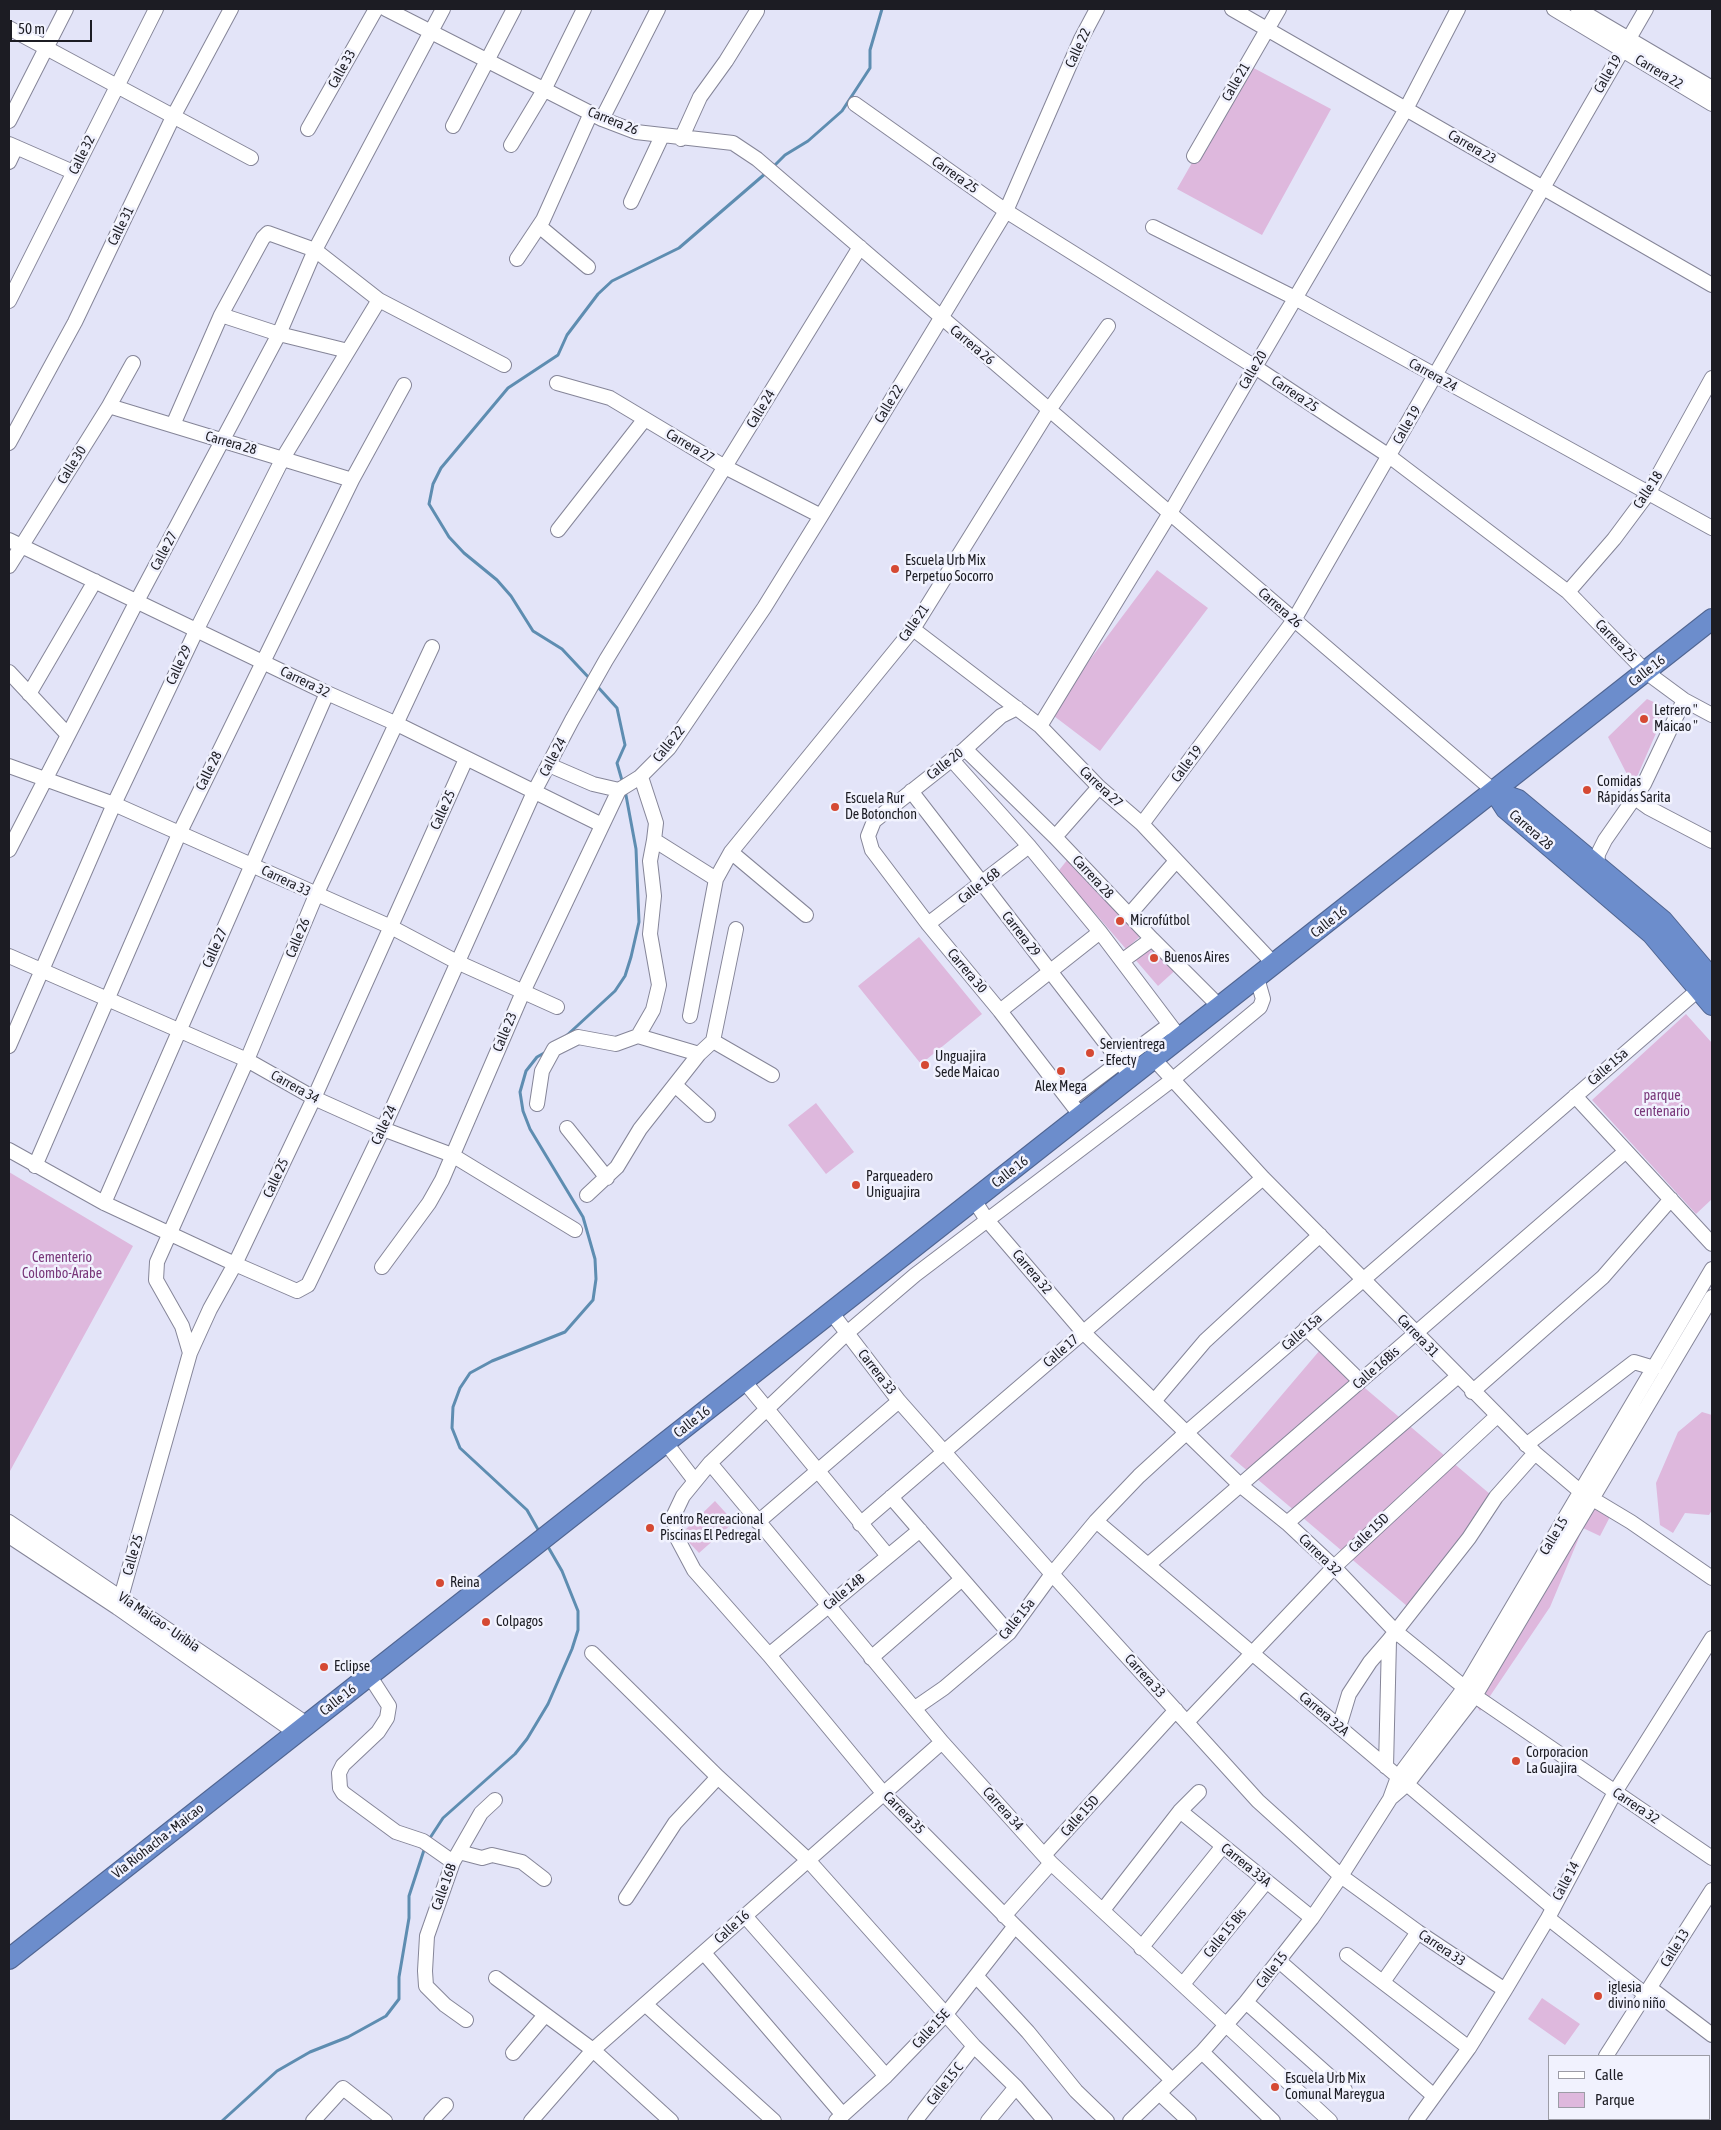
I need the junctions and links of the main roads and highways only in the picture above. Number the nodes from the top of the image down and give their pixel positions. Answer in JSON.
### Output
{"nodes":[{"id":1,"x":1712,"y":619,"type":"edge"},
{"id":2,"x":1495,"y":792,"type":"junction"},
{"id":3,"x":1709,"y":981,"type":"edge"},
{"id":4,"x":1712,"y":1005,"type":"edge"},
{"id":5,"x":302,"y":1728,"type":"joint"},
{"id":6,"x":9,"y":1959,"type":"edge"}],
"edges":[{"from":1,"to":2,"type":"highway","name":"Calle 16"},
{"from":2,"to":3,"type":"highway","name":"Carrera 28"},
{"from":2,"to":3,"type":"highway","name":"Carrera 28"},
{"from":2,"to":5,"type":"highway","name":"Calle 16"},
{"from":3,"to":4,"type":"highway","name":"Carrera 28"},
{"from":5,"to":6,"type":"highway","name":"Vía Riohacha - Maicao"}]}
